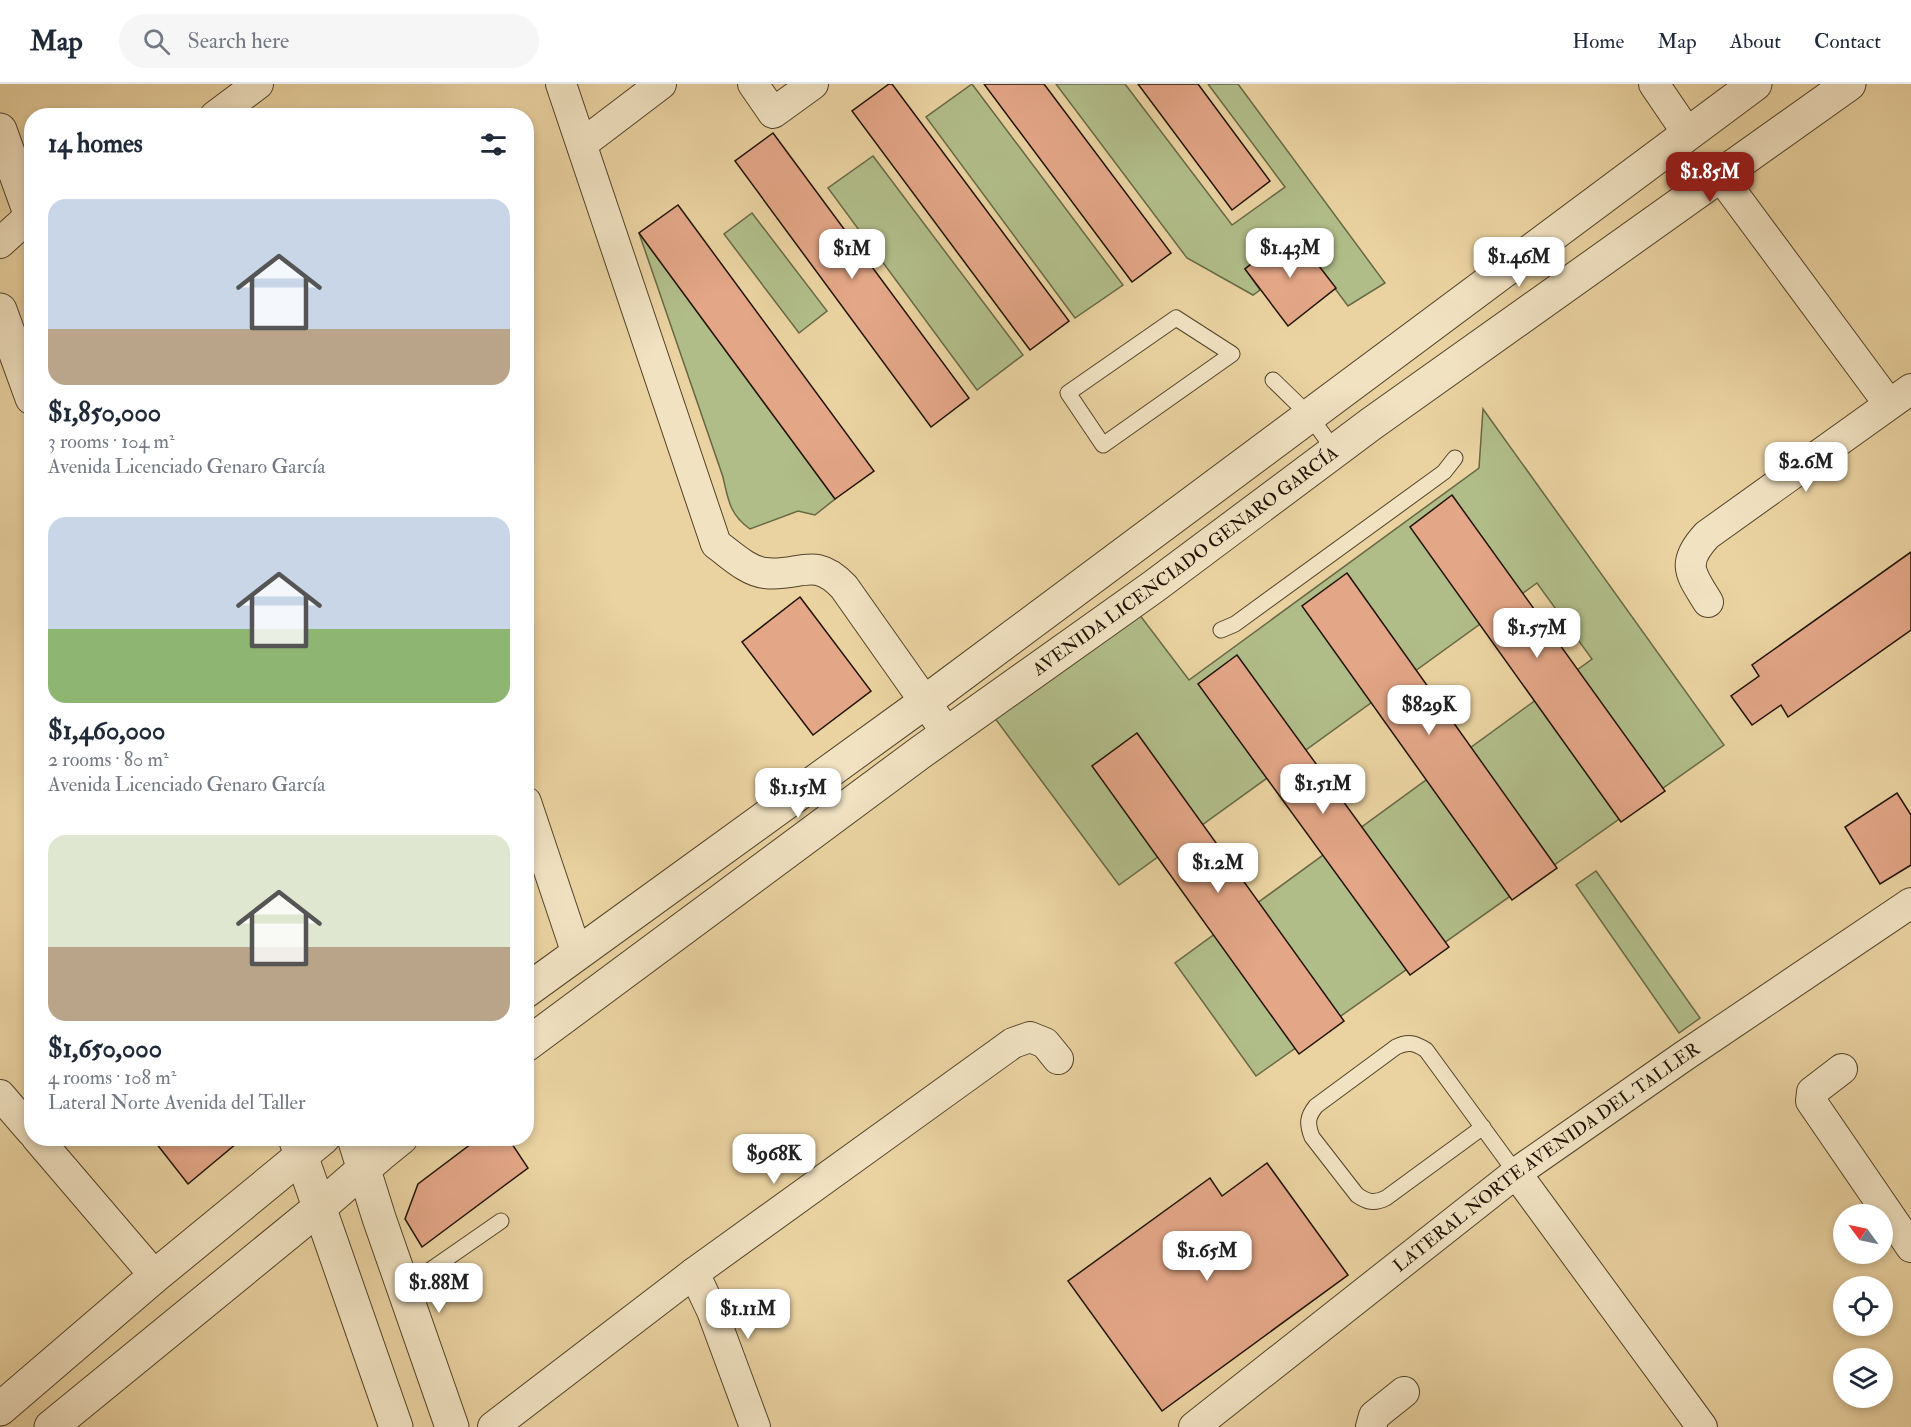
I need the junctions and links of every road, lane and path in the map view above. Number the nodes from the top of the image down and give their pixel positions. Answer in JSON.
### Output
{"nodes":[{"id":1,"x":258,"y":84,"type":"edge"},
{"id":2,"x":561,"y":84,"type":"edge"},
{"id":3,"x":661,"y":84,"type":"edge"},
{"id":4,"x":753,"y":84,"type":"edge"},
{"id":5,"x":813,"y":84,"type":"edge"},
{"id":6,"x":1654,"y":84,"type":"edge"},
{"id":7,"x":1755,"y":84,"type":"edge"},
{"id":8,"x":1849,"y":84,"type":"edge"},
{"id":9,"x":226,"y":108,"type":"edge"},
{"id":10,"x":0,"y":130,"type":"edge"},
{"id":11,"x":1688,"y":134,"type":"junction"},
{"id":12,"x":582,"y":144,"type":"junction"},
{"id":13,"x":1721,"y":177,"type":"junction"},
{"id":14,"x":24,"y":197,"type":"edge"},
{"id":15,"x":24,"y":222,"type":"edge"},
{"id":16,"x":0,"y":243,"type":"edge"},
{"id":17,"x":1528,"y":254,"type":"junction"},
{"id":18,"x":1553,"y":295,"type":"junction"},
{"id":19,"x":0,"y":310,"type":"edge"},
{"id":20,"x":1232,"y":354,"type":"joint"},
{"id":21,"x":24,"y":376,"type":"edge"},
{"id":22,"x":1273,"y":380,"type":"dead end"},
{"id":23,"x":1900,"y":396,"type":"edge"},
{"id":24,"x":1310,"y":415,"type":"junction"},
{"id":25,"x":1335,"y":451,"type":"junction"},
{"id":26,"x":1455,"y":458,"type":"dead end"},
{"id":27,"x":1708,"y":602,"type":"dead end"},
{"id":28,"x":1221,"y":630,"type":"dead end"},
{"id":29,"x":925,"y":702,"type":"junction"},
{"id":30,"x":947,"y":733,"type":"junction"},
{"id":31,"x":766,"y":818,"type":"junction"},
{"id":32,"x":534,"y":825,"type":"edge"},
{"id":33,"x":790,"y":850,"type":"junction"},
{"id":34,"x":1911,"y":903,"type":"edge"},
{"id":35,"x":577,"y":954,"type":"junction"},
{"id":36,"x":534,"y":985,"type":"edge"},
{"id":37,"x":534,"y":1039,"type":"edge"},
{"id":38,"x":1058,"y":1059,"type":"dead end"},
{"id":39,"x":1842,"y":1069,"type":"dead end"},
{"id":40,"x":0,"y":1095,"type":"edge"},
{"id":41,"x":24,"y":1123,"type":"edge"},
{"id":42,"x":1483,"y":1127,"type":"junction"},
{"id":43,"x":44,"y":1146,"type":"edge"},
{"id":44,"x":305,"y":1146,"type":"edge"},
{"id":45,"x":307,"y":1146,"type":"edge"},
{"id":46,"x":356,"y":1146,"type":"edge"},
{"id":47,"x":391,"y":1146,"type":"edge"},
{"id":48,"x":363,"y":1169,"type":"junction"},
{"id":49,"x":1516,"y":1173,"type":"junction"},
{"id":50,"x":320,"y":1207,"type":"junction"},
{"id":51,"x":501,"y":1221,"type":"dead end"},
{"id":52,"x":1911,"y":1247,"type":"edge"},
{"id":53,"x":694,"y":1273,"type":"junction"},
{"id":54,"x":155,"y":1276,"type":"junction"},
{"id":55,"x":403,"y":1289,"type":"junction"},
{"id":56,"x":1404,"y":1392,"type":"dead end"},
{"id":57,"x":0,"y":1409,"type":"edge"},
{"id":58,"x":51,"y":1427,"type":"edge"},
{"id":59,"x":396,"y":1427,"type":"edge"},
{"id":60,"x":452,"y":1427,"type":"edge"},
{"id":61,"x":493,"y":1427,"type":"edge"},
{"id":62,"x":755,"y":1427,"type":"edge"},
{"id":63,"x":1194,"y":1427,"type":"edge"},
{"id":64,"x":1371,"y":1427,"type":"edge"},
{"id":65,"x":1702,"y":1427,"type":"edge"}],
"edges":[{"from":1,"to":9,"type":"street"},
{"from":2,"to":12,"type":"street"},
{"from":3,"to":12,"type":"street"},
{"from":4,"to":5,"type":"street"},
{"from":6,"to":11,"type":"street"},
{"from":7,"to":11,"type":"street"},
{"from":8,"to":13,"type":"street","name":"AVENIDA LICENCIADO GENARO GARCÍA"},
{"from":10,"to":14,"type":"street"},
{"from":11,"to":17,"type":"street"},
{"from":12,"to":29,"type":"street"},
{"from":13,"to":18,"type":"street","name":"AVENIDA LICENCIADO GENARO GARCÍA"},
{"from":13,"to":23,"type":"street"},
{"from":15,"to":16,"type":"street"},
{"from":17,"to":18,"type":"street"},
{"from":17,"to":24,"type":"street"},
{"from":18,"to":25,"type":"street","name":"AVENIDA LICENCIADO GENARO GARCÍA"},
{"from":19,"to":21,"type":"street"},
{"from":20,"to":20,"type":"lane"},
{"from":22,"to":24,"type":"lane"},
{"from":23,"to":27,"type":"street"},
{"from":24,"to":25,"type":"lane"},
{"from":24,"to":29,"type":"street"},
{"from":25,"to":30,"type":"street","name":"AVENIDA LICENCIADO GENARO GARCÍA"},
{"from":26,"to":28,"type":"lane"},
{"from":29,"to":30,"type":"street"},
{"from":29,"to":31,"type":"street"},
{"from":30,"to":33,"type":"street","name":"AVENIDA LICENCIADO GENARO GARCÍA"},
{"from":31,"to":33,"type":"street"},
{"from":31,"to":35,"type":"street"},
{"from":32,"to":35,"type":"street"},
{"from":33,"to":37,"type":"street","name":"AVENIDA LICENCIADO GENARO GARCÍA"},
{"from":34,"to":49,"type":"street","name":"LATERAL NORTE AVENIDA DEL TALLER"},
{"from":35,"to":36,"type":"street"},
{"from":38,"to":53,"type":"street"},
{"from":39,"to":52,"type":"street"},
{"from":40,"to":41,"type":"street"},
{"from":42,"to":42,"type":"lane"},
{"from":42,"to":49,"type":"lane"},
{"from":43,"to":54,"type":"street"},
{"from":44,"to":54,"type":"street"},
{"from":45,"to":50,"type":"street"},
{"from":46,"to":48,"type":"street"},
{"from":47,"to":48,"type":"street"},
{"from":48,"to":50,"type":"street"},
{"from":48,"to":55,"type":"street"},
{"from":49,"to":63,"type":"street","name":"LATERAL NORTE AVENIDA DEL TALLER"},
{"from":49,"to":65,"type":"street"},
{"from":50,"to":58,"type":"street"},
{"from":50,"to":59,"type":"street"},
{"from":51,"to":55,"type":"lane"},
{"from":53,"to":61,"type":"street"},
{"from":53,"to":62,"type":"street"},
{"from":54,"to":57,"type":"street"},
{"from":55,"to":60,"type":"street"},
{"from":56,"to":64,"type":"street"}]}
